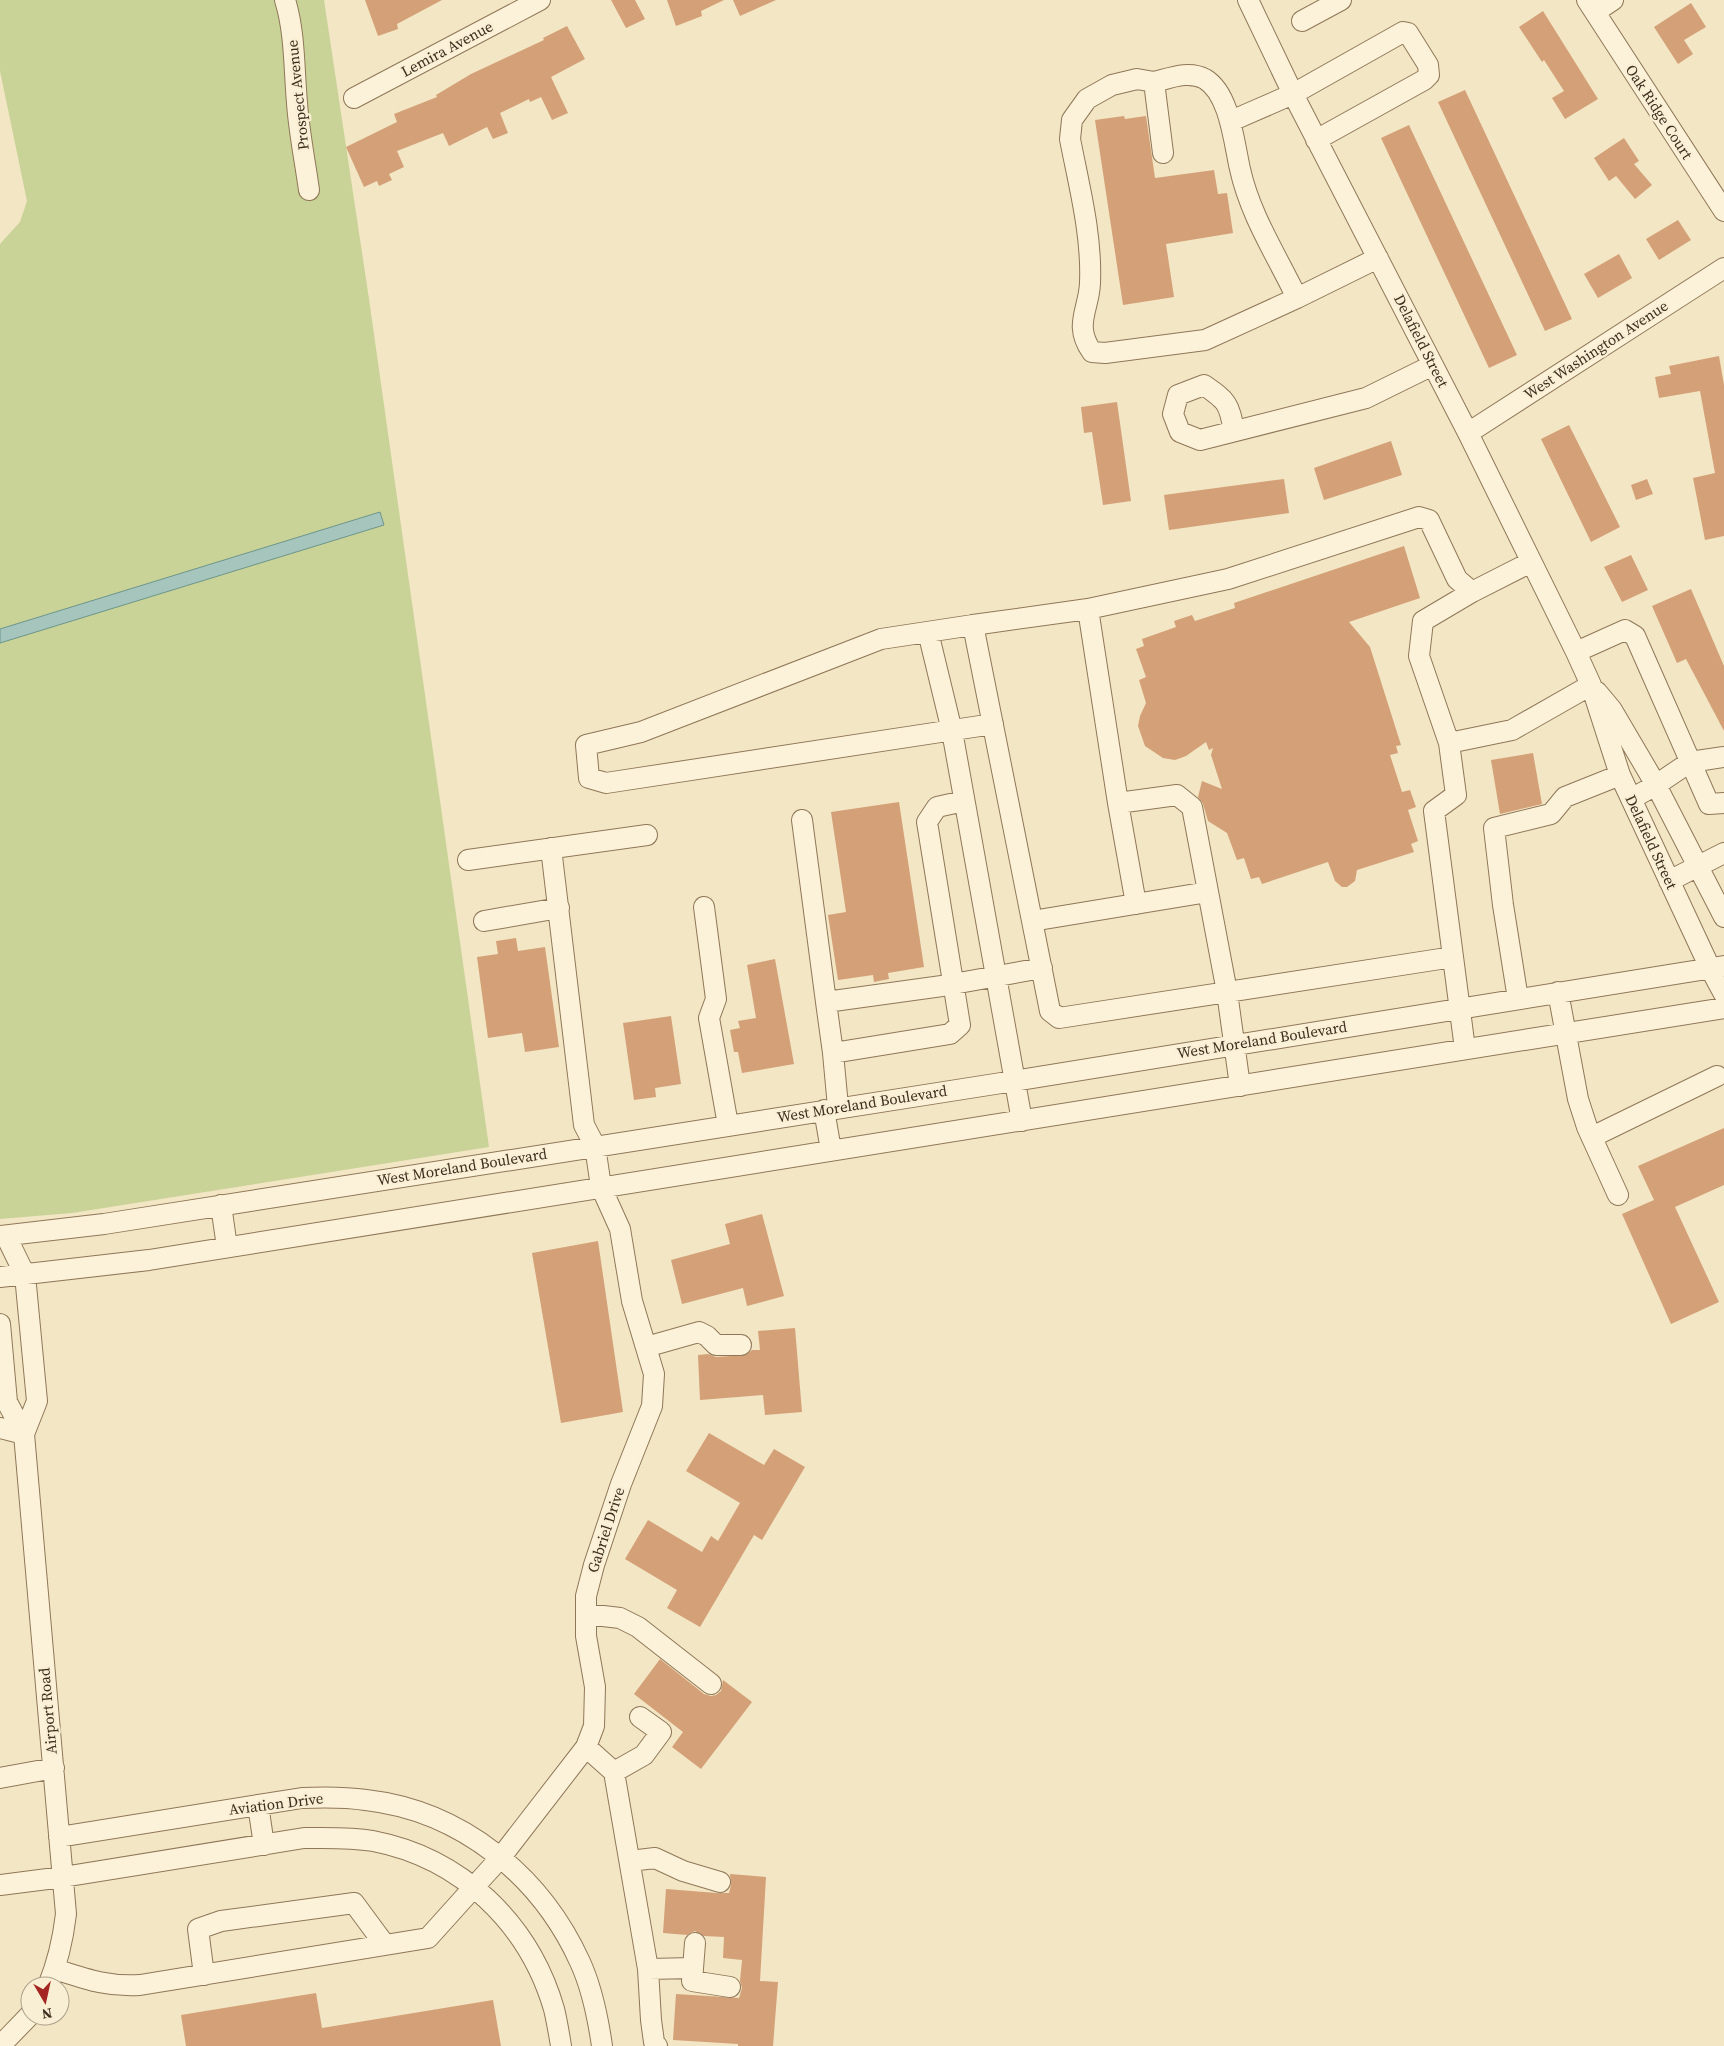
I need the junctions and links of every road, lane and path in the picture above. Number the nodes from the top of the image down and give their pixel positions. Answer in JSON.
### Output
{"nodes":[{"id":1,"x":285,"y":0,"type":"edge"},
{"id":2,"x":540,"y":0,"type":"edge"},
{"id":3,"x":1248,"y":0,"type":"edge"},
{"id":4,"x":1342,"y":0,"type":"edge"},
{"id":5,"x":1613,"y":0,"type":"edge"},
{"id":6,"x":1591,"y":6,"type":"edge"},
{"id":7,"x":1302,"y":21,"type":"dead end"},
{"id":8,"x":1154,"y":82,"type":"junction"},
{"id":9,"x":1293,"y":94,"type":"junction"},
{"id":10,"x":354,"y":98,"type":"dead end"},
{"id":11,"x":1230,"y":121,"type":"junction"},
{"id":12,"x":1316,"y":140,"type":"junction"},
{"id":13,"x":1164,"y":153,"type":"dead end"},
{"id":14,"x":309,"y":190,"type":"dead end"},
{"id":15,"x":1724,"y":211,"type":"edge"},
{"id":16,"x":1378,"y":258,"type":"junction"},
{"id":17,"x":1724,"y":268,"type":"edge"},
{"id":18,"x":1297,"y":298,"type":"junction"},
{"id":19,"x":1433,"y":365,"type":"junction"},
{"id":20,"x":1234,"y":431,"type":"dead end"},
{"id":21,"x":1468,"y":433,"type":"junction"},
{"id":22,"x":1531,"y":562,"type":"junction"},
{"id":23,"x":1472,"y":592,"type":"junction"},
{"id":24,"x":1088,"y":609,"type":"junction"},
{"id":25,"x":973,"y":625,"type":"junction"},
{"id":26,"x":928,"y":632,"type":"junction"},
{"id":27,"x":1576,"y":652,"type":"junction"},
{"id":28,"x":1591,"y":685,"type":"junction"},
{"id":29,"x":993,"y":724,"type":"junction"},
{"id":30,"x":952,"y":731,"type":"junction"},
{"id":31,"x":1449,"y":743,"type":"junction"},
{"id":32,"x":1724,"y":757,"type":"edge"},
{"id":33,"x":1690,"y":762,"type":"junction"},
{"id":34,"x":1620,"y":775,"type":"junction"},
{"id":35,"x":1656,"y":785,"type":"junction"},
{"id":36,"x":1631,"y":799,"type":"junction"},
{"id":37,"x":964,"y":801,"type":"junction"},
{"id":38,"x":1118,"y":803,"type":"junction"},
{"id":39,"x":1724,"y":803,"type":"edge"},
{"id":40,"x":802,"y":820,"type":"dead end"},
{"id":41,"x":647,"y":835,"type":"dead end"},
{"id":42,"x":551,"y":848,"type":"junction"},
{"id":43,"x":1724,"y":853,"type":"edge"},
{"id":44,"x":468,"y":860,"type":"dead end"},
{"id":45,"x":1698,"y":866,"type":"junction"},
{"id":46,"x":1670,"y":881,"type":"junction"},
{"id":47,"x":1208,"y":892,"type":"junction"},
{"id":48,"x":1136,"y":904,"type":"junction"},
{"id":49,"x":704,"y":907,"type":"dead end"},
{"id":50,"x":558,"y":908,"type":"junction"},
{"id":51,"x":1724,"y":917,"type":"edge"},
{"id":52,"x":484,"y":921,"type":"dead end"},
{"id":53,"x":1032,"y":921,"type":"junction"},
{"id":54,"x":1453,"y":957,"type":"junction"},
{"id":55,"x":1717,"y":967,"type":"edge"},
{"id":56,"x":1042,"y":968,"type":"junction"},
{"id":57,"x":996,"y":977,"type":"junction"},
{"id":58,"x":954,"y":984,"type":"junction"},
{"id":59,"x":1228,"y":992,"type":"junction"},
{"id":60,"x":1558,"y":992,"type":"junction"},
{"id":61,"x":1724,"y":994,"type":"edge"},
{"id":62,"x":1518,"y":999,"type":"junction"},
{"id":63,"x":826,"y":1002,"type":"junction"},
{"id":64,"x":1724,"y":1008,"type":"edge"},
{"id":65,"x":1459,"y":1009,"type":"junction"},
{"id":66,"x":1566,"y":1033,"type":"junction"},
{"id":67,"x":1234,"y":1045,"type":"junction"},
{"id":68,"x":1465,"y":1049,"type":"junction"},
{"id":69,"x":833,"y":1053,"type":"junction"},
{"id":70,"x":1717,"y":1076,"type":"dead end"},
{"id":71,"x":1014,"y":1081,"type":"junction"},
{"id":72,"x":1240,"y":1086,"type":"junction"},
{"id":73,"x":831,"y":1108,"type":"junction"},
{"id":74,"x":1022,"y":1121,"type":"junction"},
{"id":75,"x":728,"y":1125,"type":"junction"},
{"id":76,"x":1592,"y":1137,"type":"junction"},
{"id":77,"x":595,"y":1146,"type":"junction"},
{"id":78,"x":831,"y":1150,"type":"junction"},
{"id":79,"x":601,"y":1187,"type":"junction"},
{"id":80,"x":1618,"y":1195,"type":"dead end"},
{"id":81,"x":221,"y":1205,"type":"junction"},
{"id":82,"x":3,"y":1236,"type":"edge"},
{"id":83,"x":227,"y":1247,"type":"junction"},
{"id":84,"x":0,"y":1260,"type":"edge"},
{"id":85,"x":25,"y":1275,"type":"junction"},
{"id":86,"x":0,"y":1277,"type":"edge"},
{"id":87,"x":0,"y":1324,"type":"edge"},
{"id":88,"x":740,"y":1345,"type":"dead end"},
{"id":89,"x":646,"y":1347,"type":"junction"},
{"id":90,"x":0,"y":1428,"type":"edge"},
{"id":91,"x":24,"y":1434,"type":"junction"},
{"id":92,"x":586,"y":1614,"type":"junction"},
{"id":93,"x":711,"y":1684,"type":"dead end"},
{"id":94,"x":640,"y":1717,"type":"dead end"},
{"id":95,"x":586,"y":1747,"type":"junction"},
{"id":96,"x":54,"y":1768,"type":"junction"},
{"id":97,"x":614,"y":1772,"type":"junction"},
{"id":98,"x":0,"y":1778,"type":"edge"},
{"id":99,"x":258,"y":1805,"type":"junction"},
{"id":100,"x":59,"y":1837,"type":"junction"},
{"id":101,"x":264,"y":1845,"type":"junction"},
{"id":102,"x":501,"y":1857,"type":"junction"},
{"id":103,"x":630,"y":1861,"type":"junction"},
{"id":104,"x":63,"y":1877,"type":"junction"},
{"id":105,"x":720,"y":1882,"type":"dead end"},
{"id":106,"x":0,"y":1885,"type":"edge"},
{"id":107,"x":473,"y":1886,"type":"junction"},
{"id":108,"x":695,"y":1943,"type":"dead end"},
{"id":109,"x":385,"y":1945,"type":"junction"},
{"id":110,"x":693,"y":1968,"type":"junction"},
{"id":111,"x":648,"y":1969,"type":"junction"},
{"id":112,"x":204,"y":1975,"type":"junction"},
{"id":113,"x":52,"y":1976,"type":"edge"},
{"id":114,"x":70,"y":1979,"type":"edge"},
{"id":115,"x":730,"y":1987,"type":"dead end"},
{"id":116,"x":20,"y":2025,"type":"edge"},
{"id":117,"x":0,"y":2046,"type":"edge"},
{"id":118,"x":561,"y":2046,"type":"edge"},
{"id":119,"x":602,"y":2046,"type":"edge"},
{"id":120,"x":657,"y":2046,"type":"edge"}],
"edges":[{"from":1,"to":14,"type":"street","name":"Prospect Avenue"},
{"from":2,"to":10,"type":"street","name":"Lemira Avenue"},
{"from":3,"to":9,"type":"street","name":"Delafield Street"},
{"from":4,"to":7,"type":"street"},
{"from":5,"to":6,"type":"street","name":"Oak Ridge Court"},
{"from":6,"to":15,"type":"street","name":"Oak Ridge Court"},
{"from":8,"to":11,"type":"street"},
{"from":8,"to":13,"type":"street"},
{"from":8,"to":18,"type":"street"},
{"from":9,"to":11,"type":"street"},
{"from":9,"to":12,"type":"street","name":"Delafield Street"},
{"from":9,"to":12,"type":"street"},
{"from":11,"to":18,"type":"street"},
{"from":12,"to":16,"type":"street","name":"Delafield Street"},
{"from":16,"to":18,"type":"street"},
{"from":16,"to":19,"type":"street","name":"Delafield Street"},
{"from":17,"to":21,"type":"street","name":"West Washington Avenue"},
{"from":19,"to":20,"type":"street"},
{"from":19,"to":21,"type":"street","name":"Delafield Street"},
{"from":21,"to":22,"type":"street","name":"Delafield Street"},
{"from":22,"to":23,"type":"street"},
{"from":22,"to":27,"type":"street","name":"Delafield Street"},
{"from":23,"to":24,"type":"street"},
{"from":23,"to":31,"type":"street"},
{"from":24,"to":25,"type":"street"},
{"from":24,"to":38,"type":"street"},
{"from":25,"to":26,"type":"street"},
{"from":25,"to":29,"type":"street"},
{"from":26,"to":30,"type":"street"},
{"from":26,"to":30,"type":"street"},
{"from":27,"to":28,"type":"street","name":"Delafield Street"},
{"from":27,"to":33,"type":"street"},
{"from":28,"to":31,"type":"street"},
{"from":28,"to":34,"type":"street","name":"Delafield Street"},
{"from":28,"to":35,"type":"street","name":"Delafield Street"},
{"from":29,"to":30,"type":"street"},
{"from":29,"to":53,"type":"street"},
{"from":30,"to":37,"type":"street"},
{"from":31,"to":54,"type":"street"},
{"from":32,"to":33,"type":"street"},
{"from":33,"to":35,"type":"street"},
{"from":33,"to":39,"type":"street"},
{"from":34,"to":36,"type":"street","name":"Delafield Street"},
{"from":34,"to":62,"type":"street"},
{"from":35,"to":36,"type":"street"},
{"from":35,"to":45,"type":"street","name":"Delafield Street"},
{"from":36,"to":46,"type":"street","name":"Delafield Street"},
{"from":37,"to":57,"type":"street"},
{"from":37,"to":58,"type":"street"},
{"from":38,"to":47,"type":"street"},
{"from":38,"to":48,"type":"street"},
{"from":40,"to":63,"type":"street"},
{"from":41,"to":42,"type":"street"},
{"from":42,"to":44,"type":"street"},
{"from":42,"to":50,"type":"street","name":"Gabriel Drive"},
{"from":43,"to":45,"type":"street"},
{"from":45,"to":46,"type":"street"},
{"from":45,"to":51,"type":"street","name":"Delafield Street"},
{"from":46,"to":55,"type":"street","name":"Delafield Street"},
{"from":47,"to":48,"type":"street"},
{"from":47,"to":59,"type":"street"},
{"from":48,"to":53,"type":"street"},
{"from":49,"to":75,"type":"street"},
{"from":50,"to":52,"type":"street"},
{"from":50,"to":77,"type":"street","name":"Gabriel Drive"},
{"from":53,"to":56,"type":"street"},
{"from":54,"to":59,"type":"street"},
{"from":54,"to":65,"type":"street"},
{"from":55,"to":60,"type":"street","name":"West Moreland Boulevard"},
{"from":55,"to":61,"type":"street","name":"Delafield Street"},
{"from":56,"to":57,"type":"street"},
{"from":56,"to":59,"type":"street"},
{"from":57,"to":58,"type":"street"},
{"from":57,"to":71,"type":"street"},
{"from":58,"to":63,"type":"street"},
{"from":58,"to":69,"type":"street"},
{"from":59,"to":67,"type":"street"},
{"from":60,"to":62,"type":"street","name":"West Moreland Boulevard"},
{"from":60,"to":66,"type":"street"},
{"from":62,"to":65,"type":"street","name":"West Moreland Boulevard"},
{"from":63,"to":69,"type":"street"},
{"from":64,"to":66,"type":"street"},
{"from":65,"to":67,"type":"street","name":"West Moreland Boulevard"},
{"from":65,"to":68,"type":"street"},
{"from":66,"to":68,"type":"street"},
{"from":66,"to":76,"type":"street"},
{"from":67,"to":71,"type":"street","name":"West Moreland Boulevard"},
{"from":67,"to":72,"type":"street"},
{"from":68,"to":72,"type":"street"},
{"from":69,"to":73,"type":"street"},
{"from":70,"to":76,"type":"street"},
{"from":71,"to":73,"type":"street","name":"West Moreland Boulevard"},
{"from":71,"to":74,"type":"street"},
{"from":72,"to":74,"type":"street"},
{"from":73,"to":75,"type":"street","name":"West Moreland Boulevard"},
{"from":73,"to":78,"type":"street"},
{"from":74,"to":78,"type":"street"},
{"from":75,"to":77,"type":"street","name":"West Moreland Boulevard"},
{"from":76,"to":80,"type":"street"},
{"from":77,"to":79,"type":"street","name":"Gabriel Drive"},
{"from":77,"to":81,"type":"street","name":"West Moreland Boulevard"},
{"from":78,"to":79,"type":"street"},
{"from":79,"to":83,"type":"street"},
{"from":79,"to":89,"type":"street","name":"Gabriel Drive"},
{"from":81,"to":82,"type":"street","name":"West Moreland Boulevard"},
{"from":81,"to":83,"type":"street"},
{"from":82,"to":84,"type":"street"},
{"from":82,"to":85,"type":"street","name":"Airport Road"},
{"from":83,"to":85,"type":"street"},
{"from":85,"to":86,"type":"street"},
{"from":85,"to":91,"type":"street","name":"Airport Road"},
{"from":87,"to":91,"type":"street","name":"Airport Road"},
{"from":88,"to":89,"type":"street"},
{"from":89,"to":92,"type":"street","name":"Gabriel Drive"},
{"from":90,"to":91,"type":"street"},
{"from":91,"to":96,"type":"street","name":"Airport Road"},
{"from":92,"to":93,"type":"street"},
{"from":92,"to":95,"type":"street","name":"Gabriel Drive"},
{"from":94,"to":97,"type":"street"},
{"from":95,"to":97,"type":"street"},
{"from":95,"to":102,"type":"street","name":"Gabriel Drive"},
{"from":96,"to":98,"type":"street"},
{"from":96,"to":100,"type":"street","name":"Airport Road"},
{"from":97,"to":103,"type":"street"},
{"from":99,"to":100,"type":"street","name":"Aviation Drive"},
{"from":99,"to":101,"type":"street"},
{"from":99,"to":102,"type":"street","name":"Aviation Drive"},
{"from":100,"to":104,"type":"street","name":"Airport Road"},
{"from":101,"to":104,"type":"street"},
{"from":101,"to":107,"type":"street"},
{"from":102,"to":107,"type":"street","name":"Gabriel Drive"},
{"from":102,"to":119,"type":"street","name":"Aviation Drive"},
{"from":103,"to":105,"type":"street"},
{"from":103,"to":111,"type":"street"},
{"from":104,"to":106,"type":"street"},
{"from":104,"to":113,"type":"street","name":"Airport Road"},
{"from":107,"to":109,"type":"street","name":"Gabriel Drive"},
{"from":107,"to":118,"type":"street"},
{"from":108,"to":110,"type":"street"},
{"from":109,"to":112,"type":"street","name":"Gabriel Drive"},
{"from":109,"to":112,"type":"street"},
{"from":110,"to":111,"type":"street"},
{"from":110,"to":115,"type":"street"},
{"from":111,"to":120,"type":"street"},
{"from":112,"to":114,"type":"street","name":"Gabriel Drive"},
{"from":116,"to":117,"type":"street"}]}
